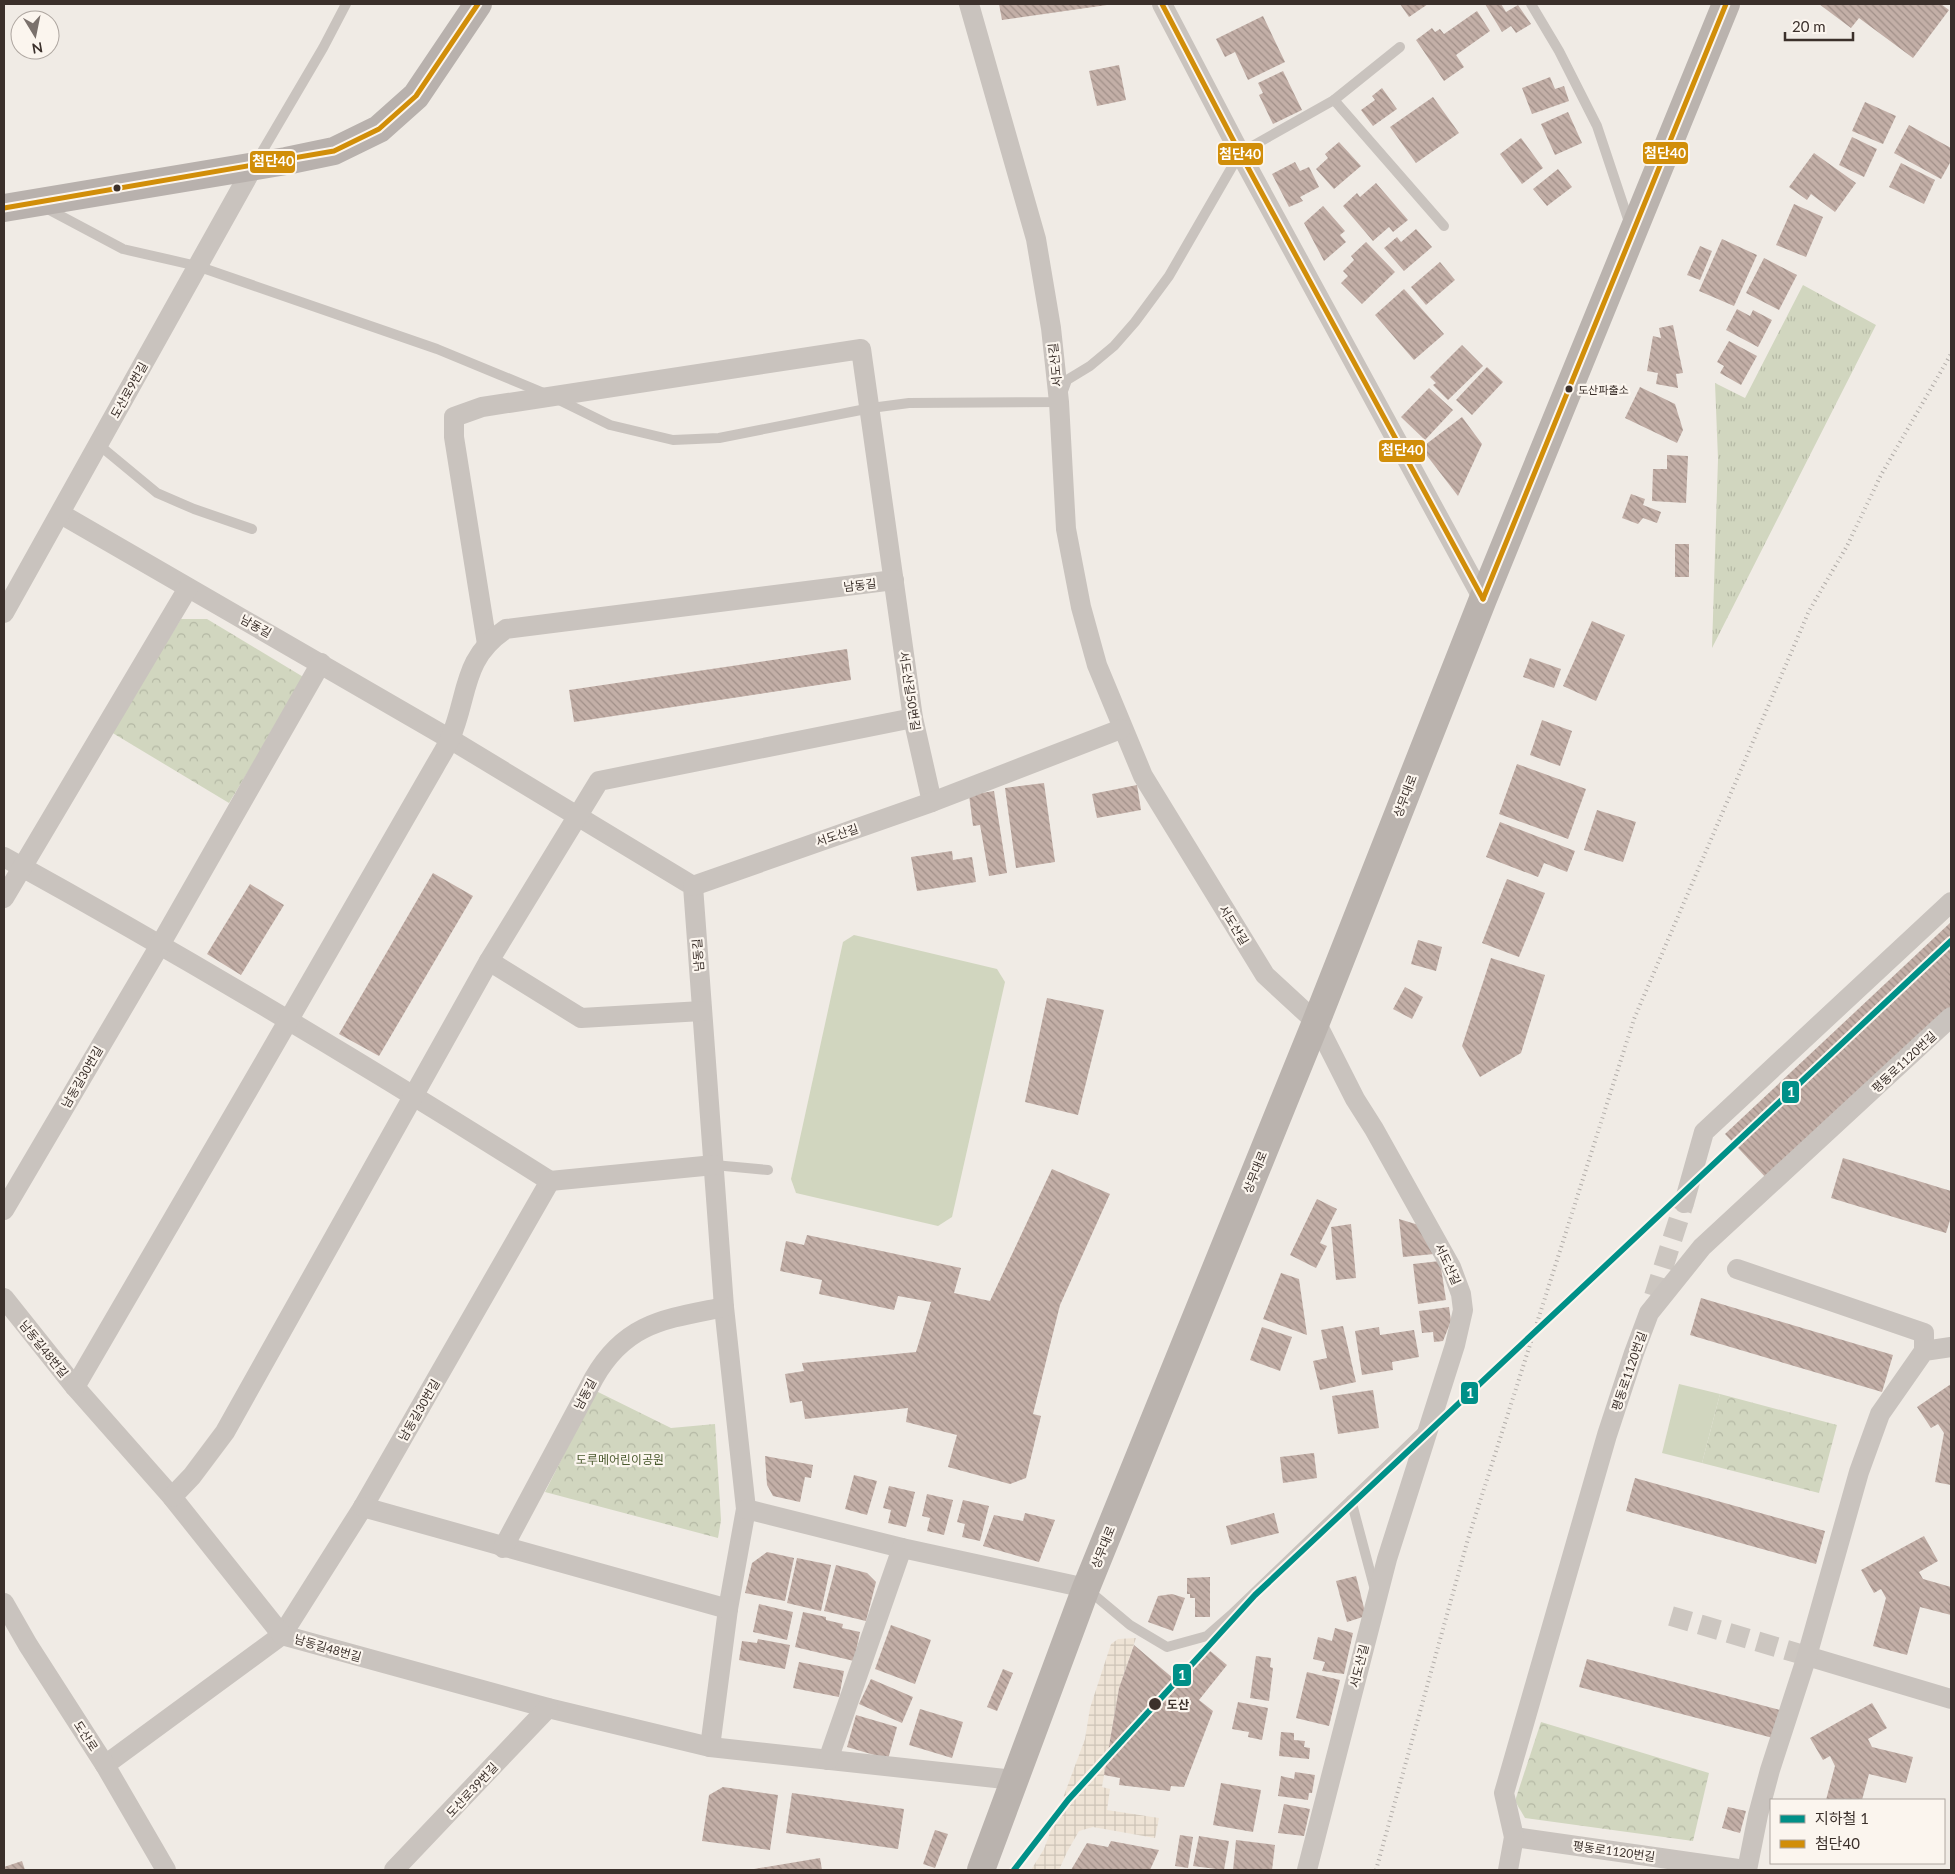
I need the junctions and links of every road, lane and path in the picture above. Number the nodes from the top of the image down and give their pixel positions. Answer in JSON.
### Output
{"nodes":[{"id":1,"x":346,"y":4,"type":"edge"},
{"id":2,"x":478,"y":4,"type":"edge"},
{"id":3,"x":969,"y":4,"type":"edge"},
{"id":4,"x":1162,"y":4,"type":"edge"},
{"id":5,"x":1531,"y":4,"type":"edge"},
{"id":6,"x":1726,"y":4,"type":"edge"},
{"id":7,"x":1400,"y":47,"type":"dead end"},
{"id":8,"x":1334,"y":100,"type":"junction"},
{"id":9,"x":1240,"y":153,"type":"junction"},
{"id":10,"x":253,"y":167,"type":"junction"},
{"id":11,"x":37,"y":203,"type":"junction"},
{"id":12,"x":4,"y":208,"type":"edge"},
{"id":13,"x":1444,"y":226,"type":"dead end"},
{"id":14,"x":1633,"y":233,"type":"junction"},
{"id":15,"x":198,"y":266,"type":"junction"},
{"id":16,"x":551,"y":396,"type":"junction"},
{"id":17,"x":1059,"y":402,"type":"junction"},
{"id":18,"x":871,"y":408,"type":"junction"},
{"id":19,"x":99,"y":444,"type":"junction"},
{"id":20,"x":61,"y":514,"type":"junction"},
{"id":21,"x":252,"y":529,"type":"dead end"},
{"id":22,"x":894,"y":580,"type":"junction"},
{"id":23,"x":188,"y":588,"type":"junction"},
{"id":24,"x":1483,"y":599,"type":"junction"},
{"id":25,"x":4,"y":613,"type":"edge"},
{"id":26,"x":487,"y":644,"type":"junction"},
{"id":27,"x":321,"y":663,"type":"junction"},
{"id":28,"x":913,"y":718,"type":"junction"},
{"id":29,"x":1122,"y":729,"type":"junction"},
{"id":30,"x":450,"y":739,"type":"junction"},
{"id":31,"x":932,"y":802,"type":"junction"},
{"id":32,"x":576,"y":816,"type":"junction"},
{"id":33,"x":4,"y":857,"type":"edge"},
{"id":34,"x":21,"y":867,"type":"junction"},
{"id":35,"x":693,"y":886,"type":"junction"},
{"id":36,"x":4,"y":898,"type":"edge"},
{"id":37,"x":1951,"y":902,"type":"edge"},
{"id":38,"x":160,"y":945,"type":"junction"},
{"id":39,"x":489,"y":962,"type":"junction"},
{"id":40,"x":702,"y":1011,"type":"junction"},
{"id":41,"x":1951,"y":1018,"type":"edge"},
{"id":42,"x":289,"y":1022,"type":"junction"},
{"id":43,"x":1316,"y":1022,"type":"junction"},
{"id":44,"x":413,"y":1095,"type":"junction"},
{"id":45,"x":714,"y":1165,"type":"junction"},
{"id":46,"x":768,"y":1170,"type":"dead end"},
{"id":47,"x":550,"y":1181,"type":"junction"},
{"id":48,"x":1684,"y":1203,"type":"tunnel mouth"},
{"id":49,"x":4,"y":1210,"type":"edge"},
{"id":50,"x":1737,"y":1268,"type":"dead end"},
{"id":51,"x":4,"y":1298,"type":"edge"},
{"id":52,"x":724,"y":1307,"type":"junction"},
{"id":53,"x":1951,"y":1347,"type":"edge"},
{"id":54,"x":1924,"y":1350,"type":"junction"},
{"id":55,"x":75,"y":1387,"type":"junction"},
{"id":56,"x":1428,"y":1425,"type":"junction"},
{"id":57,"x":172,"y":1497,"type":"junction"},
{"id":58,"x":1351,"y":1500,"type":"junction"},
{"id":59,"x":363,"y":1507,"type":"junction"},
{"id":60,"x":746,"y":1509,"type":"junction"},
{"id":61,"x":503,"y":1548,"type":"junction"},
{"id":62,"x":902,"y":1548,"type":"junction"},
{"id":63,"x":1086,"y":1588,"type":"junction"},
{"id":64,"x":1377,"y":1598,"type":"junction"},
{"id":65,"x":4,"y":1603,"type":"edge"},
{"id":66,"x":728,"y":1609,"type":"junction"},
{"id":67,"x":282,"y":1635,"type":"junction"},
{"id":68,"x":1807,"y":1656,"type":"junction"},
{"id":69,"x":1951,"y":1699,"type":"edge"},
{"id":70,"x":548,"y":1708,"type":"junction"},
{"id":71,"x":710,"y":1747,"type":"junction"},
{"id":72,"x":828,"y":1760,"type":"junction"},
{"id":73,"x":105,"y":1765,"type":"junction"},
{"id":74,"x":1014,"y":1780,"type":"junction"},
{"id":75,"x":1514,"y":1837,"type":"junction"},
{"id":76,"x":166,"y":1870,"type":"edge"},
{"id":77,"x":394,"y":1870,"type":"edge"},
{"id":78,"x":981,"y":1870,"type":"edge"},
{"id":79,"x":1307,"y":1870,"type":"edge"},
{"id":80,"x":1508,"y":1870,"type":"edge"},
{"id":81,"x":1746,"y":1870,"type":"edge"}],
"edges":[{"from":1,"to":10,"type":"lane"},
{"from":2,"to":10,"type":"main road"},
{"from":3,"to":17,"type":"street","name":"서도산길"},
{"from":4,"to":9,"type":"street"},
{"from":5,"to":14,"type":"lane"},
{"from":6,"to":14,"type":"main road","name":"상무대로"},
{"from":7,"to":8,"type":"lane"},
{"from":8,"to":9,"type":"lane"},
{"from":8,"to":13,"type":"lane"},
{"from":9,"to":17,"type":"lane"},
{"from":9,"to":24,"type":"street"},
{"from":10,"to":11,"type":"main road"},
{"from":10,"to":15,"type":"street","name":"도산로9번길"},
{"from":11,"to":12,"type":"main road"},
{"from":11,"to":15,"type":"lane"},
{"from":14,"to":24,"type":"main road","name":"상무대로"},
{"from":15,"to":16,"type":"lane"},
{"from":15,"to":19,"type":"street","name":"도산로9번길"},
{"from":16,"to":18,"type":"lane"},
{"from":16,"to":18,"type":"street","name":"서도산길50번길"},
{"from":16,"to":26,"type":"street"},
{"from":17,"to":18,"type":"lane"},
{"from":17,"to":29,"type":"street","name":"서도산길"},
{"from":18,"to":22,"type":"street","name":"서도산길50번길"},
{"from":19,"to":20,"type":"street","name":"도산로9번길"},
{"from":19,"to":21,"type":"lane"},
{"from":20,"to":23,"type":"street","name":"남동길"},
{"from":20,"to":25,"type":"street","name":"도산로9번길"},
{"from":22,"to":26,"type":"street","name":"남동길"},
{"from":22,"to":28,"type":"street","name":"서도산길50번길"},
{"from":23,"to":27,"type":"street","name":"남동길"},
{"from":23,"to":34,"type":"street"},
{"from":24,"to":43,"type":"main road","name":"상무대로"},
{"from":26,"to":30,"type":"street","name":"남동길"},
{"from":27,"to":30,"type":"street","name":"남동길"},
{"from":27,"to":38,"type":"street","name":"남동길30번길"},
{"from":28,"to":31,"type":"street","name":"서도산길50번길"},
{"from":28,"to":32,"type":"street"},
{"from":29,"to":31,"type":"street","name":"서도산길"},
{"from":29,"to":43,"type":"street","name":"서도산길"},
{"from":30,"to":32,"type":"street","name":"남동길"},
{"from":30,"to":42,"type":"street"},
{"from":31,"to":35,"type":"street","name":"서도산길"},
{"from":32,"to":35,"type":"street","name":"남동길"},
{"from":32,"to":39,"type":"street"},
{"from":33,"to":34,"type":"street"},
{"from":34,"to":36,"type":"street"},
{"from":34,"to":38,"type":"street"},
{"from":35,"to":40,"type":"street","name":"남동길"},
{"from":37,"to":48,"type":"street"},
{"from":38,"to":42,"type":"street"},
{"from":38,"to":49,"type":"street","name":"남동길30번길"},
{"from":39,"to":40,"type":"street"},
{"from":39,"to":44,"type":"street"},
{"from":40,"to":45,"type":"street","name":"남동길"},
{"from":41,"to":75,"type":"street","name":"평동로1120번길"},
{"from":42,"to":44,"type":"street"},
{"from":42,"to":55,"type":"street"},
{"from":43,"to":56,"type":"street","name":"서도산길"},
{"from":43,"to":63,"type":"main road","name":"상무대로"},
{"from":44,"to":47,"type":"street"},
{"from":44,"to":57,"type":"street"},
{"from":45,"to":46,"type":"lane"},
{"from":45,"to":47,"type":"street"},
{"from":45,"to":52,"type":"street","name":"남동길"},
{"from":47,"to":59,"type":"street","name":"남동길30번길"},
{"from":50,"to":54,"type":"street"},
{"from":51,"to":55,"type":"street","name":"남동길48번길"},
{"from":52,"to":60,"type":"street","name":"남동길"},
{"from":52,"to":61,"type":"street","name":"남동길"},
{"from":53,"to":54,"type":"street"},
{"from":54,"to":68,"type":"street"},
{"from":55,"to":57,"type":"street","name":"남동길48번길"},
{"from":56,"to":58,"type":"lane"},
{"from":56,"to":64,"type":"street","name":"서도산길"},
{"from":57,"to":67,"type":"street","name":"남동길48번길"},
{"from":58,"to":63,"type":"lane"},
{"from":58,"to":64,"type":"lane"},
{"from":59,"to":61,"type":"street"},
{"from":59,"to":67,"type":"street","name":"남동길30번길"},
{"from":60,"to":62,"type":"street"},
{"from":60,"to":66,"type":"street","name":"남동길"},
{"from":61,"to":66,"type":"street"},
{"from":62,"to":63,"type":"street"},
{"from":62,"to":72,"type":"street"},
{"from":63,"to":74,"type":"main road","name":"상무대로"},
{"from":64,"to":79,"type":"street","name":"서도산길"},
{"from":65,"to":73,"type":"street","name":"도산로"},
{"from":66,"to":71,"type":"street","name":"남동길"},
{"from":67,"to":70,"type":"street","name":"남동길48번길"},
{"from":67,"to":73,"type":"street"},
{"from":68,"to":69,"type":"street"},
{"from":68,"to":81,"type":"street"},
{"from":70,"to":71,"type":"street","name":"남동길48번길"},
{"from":70,"to":77,"type":"street","name":"도산로39번길"},
{"from":71,"to":72,"type":"street","name":"남동길48번길"},
{"from":72,"to":74,"type":"street"},
{"from":73,"to":76,"type":"street","name":"도산로"},
{"from":74,"to":78,"type":"main road","name":"상무대로"},
{"from":75,"to":80,"type":"street","name":"평동로1120번길"},
{"from":75,"to":81,"type":"street","name":"평동로1120번길"}]}
